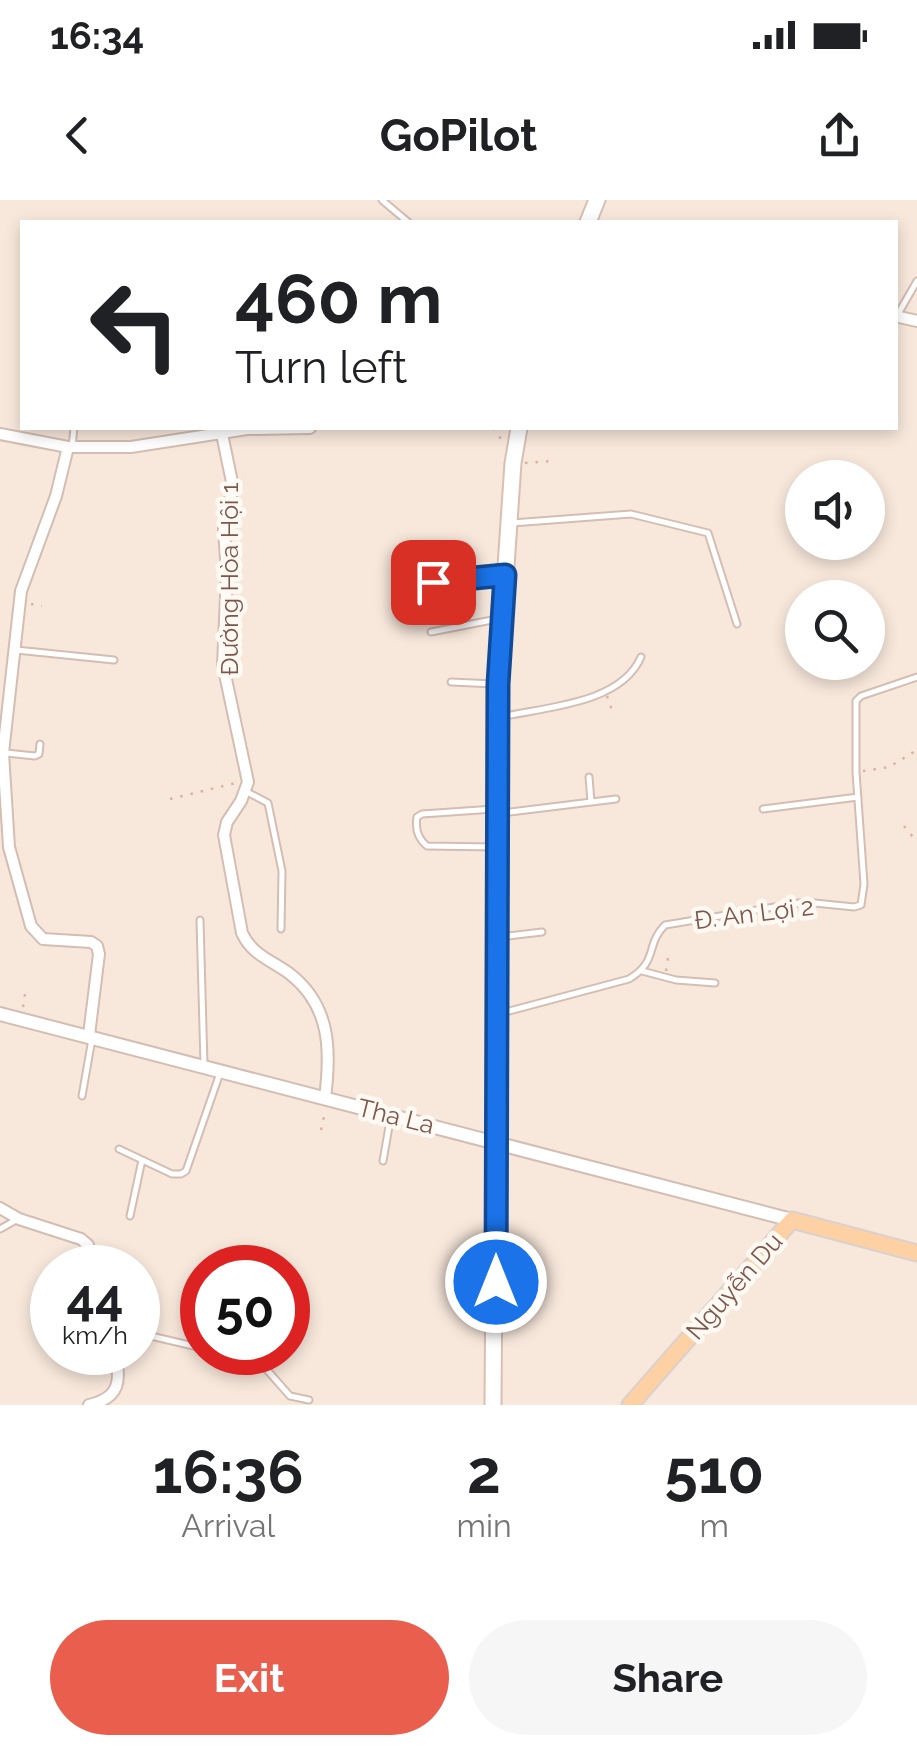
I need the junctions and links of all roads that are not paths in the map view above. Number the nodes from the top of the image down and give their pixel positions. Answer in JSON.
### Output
{"nodes":[{"id":1,"x":382,"y":200,"type":"edge"},
{"id":2,"x":406,"y":220,"type":"edge"},
{"id":3,"x":917,"y":282,"type":"edge"},
{"id":4,"x":898,"y":313,"type":"edge"},
{"id":5,"x":74,"y":430,"type":"edge"},
{"id":6,"x":252,"y":430,"type":"edge"},
{"id":7,"x":519,"y":430,"type":"edge"},
{"id":8,"x":0,"y":434,"type":"edge"},
{"id":9,"x":222,"y":434,"type":"junction"},
{"id":10,"x":70,"y":447,"type":"junction"},
{"id":11,"x":508,"y":523,"type":"junction"},
{"id":12,"x":422,"y":559,"type":"dead end"},
{"id":13,"x":505,"y":575,"type":"junction"},
{"id":14,"x":502,"y":618,"type":"junction"},
{"id":15,"x":737,"y":624,"type":"dead end"},
{"id":16,"x":431,"y":632,"type":"dead end"},
{"id":17,"x":14,"y":650,"type":"junction"},
{"id":18,"x":641,"y":657,"type":"dead end"},
{"id":19,"x":114,"y":660,"type":"dead end"},
{"id":20,"x":917,"y":677,"type":"edge"},
{"id":21,"x":452,"y":682,"type":"dead end"},
{"id":22,"x":498,"y":684,"type":"junction"},
{"id":23,"x":498,"y":718,"type":"junction"},
{"id":24,"x":40,"y":744,"type":"dead end"},
{"id":25,"x":3,"y":752,"type":"junction"},
{"id":26,"x":589,"y":777,"type":"dead end"},
{"id":27,"x":2,"y":783,"type":"edge"},
{"id":28,"x":246,"y":785,"type":"junction"},
{"id":29,"x":858,"y":798,"type":"junction"},
{"id":30,"x":616,"y":799,"type":"dead end"},
{"id":31,"x":591,"y":802,"type":"junction"},
{"id":32,"x":763,"y":809,"type":"dead end"},
{"id":33,"x":499,"y":811,"type":"junction"},
{"id":34,"x":498,"y":848,"type":"junction"},
{"id":35,"x":200,"y":920,"type":"dead end"},
{"id":36,"x":281,"y":929,"type":"dead end"},
{"id":37,"x":542,"y":932,"type":"dead end"},
{"id":38,"x":497,"y":938,"type":"junction"},
{"id":39,"x":642,"y":971,"type":"junction"},
{"id":40,"x":715,"y":983,"type":"dead end"},
{"id":41,"x":0,"y":1014,"type":"edge"},
{"id":42,"x":496,"y":1015,"type":"junction"},
{"id":43,"x":90,"y":1035,"type":"junction"},
{"id":44,"x":204,"y":1068,"type":"junction"},
{"id":45,"x":220,"y":1072,"type":"junction"},
{"id":46,"x":82,"y":1096,"type":"dead end"},
{"id":47,"x":326,"y":1098,"type":"junction"},
{"id":48,"x":390,"y":1115,"type":"junction"},
{"id":49,"x":497,"y":1142,"type":"junction"},
{"id":50,"x":119,"y":1149,"type":"dead end"},
{"id":51,"x":142,"y":1160,"type":"junction"},
{"id":52,"x":383,"y":1162,"type":"dead end"},
{"id":53,"x":0,"y":1208,"type":"edge"},
{"id":54,"x":130,"y":1216,"type":"dead end"},
{"id":55,"x":19,"y":1219,"type":"junction"},
{"id":56,"x":792,"y":1220,"type":"junction"},
{"id":57,"x":0,"y":1229,"type":"edge"},
{"id":58,"x":88,"y":1245,"type":"edge"},
{"id":59,"x":917,"y":1253,"type":"edge"},
{"id":60,"x":120,"y":1375,"type":"edge"},
{"id":61,"x":271,"y":1375,"type":"edge"},
{"id":62,"x":309,"y":1400,"type":"dead end"},
{"id":63,"x":89,"y":1405,"type":"edge"},
{"id":64,"x":493,"y":1405,"type":"edge"},
{"id":65,"x":630,"y":1405,"type":"edge"}],
"edges":[{"from":1,"to":2,"type":"lane"},
{"from":3,"to":4,"type":"lane"},
{"from":5,"to":10,"type":"lane"},
{"from":6,"to":9,"type":"street"},
{"from":7,"to":11,"type":"main road"},
{"from":8,"to":10,"type":"street"},
{"from":9,"to":10,"type":"street"},
{"from":9,"to":28,"type":"street","name":"Đường Hòa Hội 1"},
{"from":10,"to":17,"type":"street"},
{"from":11,"to":13,"type":"main road"},
{"from":11,"to":15,"type":"lane"},
{"from":12,"to":13,"type":"lane"},
{"from":13,"to":14,"type":"main road"},
{"from":14,"to":16,"type":"lane"},
{"from":14,"to":22,"type":"main road"},
{"from":17,"to":19,"type":"lane"},
{"from":17,"to":25,"type":"street"},
{"from":18,"to":23,"type":"lane"},
{"from":20,"to":29,"type":"lane"},
{"from":21,"to":22,"type":"lane"},
{"from":22,"to":23,"type":"main road"},
{"from":23,"to":33,"type":"main road"},
{"from":24,"to":25,"type":"lane"},
{"from":25,"to":27,"type":"street"},
{"from":26,"to":31,"type":"lane"},
{"from":27,"to":43,"type":"street"},
{"from":28,"to":36,"type":"lane"},
{"from":28,"to":47,"type":"street"},
{"from":29,"to":32,"type":"lane"},
{"from":29,"to":39,"type":"lane","name":"Đ. An Lợi 2"},
{"from":30,"to":31,"type":"lane"},
{"from":31,"to":33,"type":"lane"},
{"from":33,"to":34,"type":"main road"},
{"from":33,"to":34,"type":"lane"},
{"from":34,"to":38,"type":"main road"},
{"from":35,"to":44,"type":"lane"},
{"from":37,"to":38,"type":"lane"},
{"from":38,"to":42,"type":"main road"},
{"from":39,"to":40,"type":"lane"},
{"from":39,"to":42,"type":"lane"},
{"from":41,"to":43,"type":"street","name":"Tha La"},
{"from":42,"to":49,"type":"main road"},
{"from":43,"to":44,"type":"street","name":"Tha La"},
{"from":43,"to":46,"type":"lane"},
{"from":44,"to":45,"type":"street","name":"Tha La"},
{"from":45,"to":47,"type":"street","name":"Tha La"},
{"from":45,"to":51,"type":"lane"},
{"from":47,"to":48,"type":"street","name":"Tha La"},
{"from":48,"to":49,"type":"street","name":"Tha La"},
{"from":48,"to":52,"type":"lane"},
{"from":49,"to":56,"type":"street","name":"Tha La"},
{"from":49,"to":64,"type":"main road"},
{"from":50,"to":51,"type":"lane"},
{"from":51,"to":54,"type":"lane"},
{"from":53,"to":55,"type":"street"},
{"from":55,"to":57,"type":"lane"},
{"from":55,"to":58,"type":"street"},
{"from":56,"to":59,"type":"main road","name":"Nguyễn Du"},
{"from":56,"to":65,"type":"main road","name":"Nguyễn Du"},
{"from":60,"to":63,"type":"street"},
{"from":61,"to":62,"type":"lane"}]}
